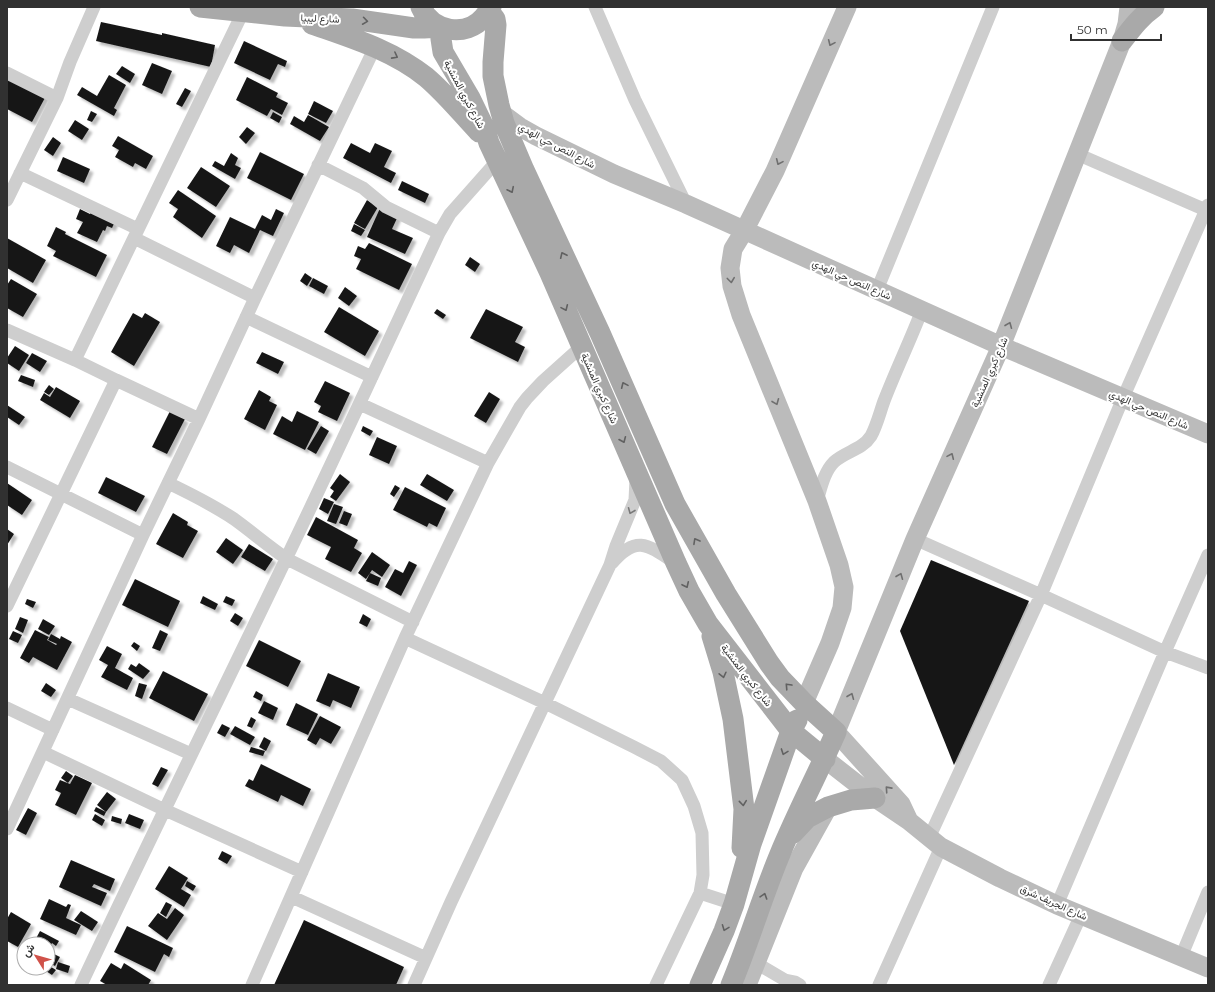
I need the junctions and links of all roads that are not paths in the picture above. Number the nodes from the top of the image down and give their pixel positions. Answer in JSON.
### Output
{"nodes":[{"id":1,"x":94,"y":7,"type":"edge"},
{"id":2,"x":200,"y":7,"type":"edge"},
{"id":3,"x":421,"y":7,"type":"edge"},
{"id":4,"x":596,"y":7,"type":"edge"},
{"id":5,"x":847,"y":7,"type":"edge"},
{"id":6,"x":993,"y":7,"type":"edge"},
{"id":7,"x":1129,"y":7,"type":"edge"},
{"id":8,"x":1154,"y":7,"type":"edge"},
{"id":9,"x":494,"y":9,"type":"edge"},
{"id":10,"x":243,"y":12,"type":"junction"},
{"id":11,"x":284,"y":13,"type":"edge"},
{"id":12,"x":441,"y":27,"type":"junction"},
{"id":13,"x":1122,"y":41,"type":"junction"},
{"id":14,"x":375,"y":47,"type":"junction"},
{"id":15,"x":7,"y":73,"type":"edge"},
{"id":16,"x":57,"y":98,"type":"junction"},
{"id":17,"x":501,"y":114,"type":"junction"},
{"id":18,"x":493,"y":152,"type":"junction"},
{"id":19,"x":1077,"y":154,"type":"junction"},
{"id":20,"x":318,"y":165,"type":"junction"},
{"id":21,"x":20,"y":173,"type":"junction"},
{"id":22,"x":7,"y":200,"type":"edge"},
{"id":23,"x":686,"y":204,"type":"junction"},
{"id":24,"x":1207,"y":209,"type":"edge"},
{"id":25,"x":744,"y":231,"type":"junction"},
{"id":26,"x":439,"y":233,"type":"junction"},
{"id":27,"x":136,"y":234,"type":"junction"},
{"id":28,"x":877,"y":290,"type":"junction"},
{"id":29,"x":255,"y":298,"type":"junction"},
{"id":30,"x":922,"y":310,"type":"junction"},
{"id":31,"x":246,"y":317,"type":"junction"},
{"id":32,"x":7,"y":330,"type":"edge"},
{"id":33,"x":582,"y":346,"type":"junction"},
{"id":34,"x":1001,"y":346,"type":"junction"},
{"id":35,"x":75,"y":360,"type":"junction"},
{"id":36,"x":372,"y":377,"type":"junction"},
{"id":37,"x":116,"y":380,"type":"junction"},
{"id":38,"x":1124,"y":398,"type":"junction"},
{"id":39,"x":360,"y":404,"type":"junction"},
{"id":40,"x":199,"y":419,"type":"junction"},
{"id":41,"x":1208,"y":434,"type":"edge"},
{"id":42,"x":488,"y":463,"type":"junction"},
{"id":43,"x":7,"y":467,"type":"edge"},
{"id":44,"x":637,"y":473,"type":"junction"},
{"id":45,"x":168,"y":483,"type":"junction"},
{"id":46,"x":61,"y":494,"type":"junction"},
{"id":47,"x":816,"y":501,"type":"junction"},
{"id":48,"x":143,"y":535,"type":"junction"},
{"id":49,"x":915,"y":539,"type":"junction"},
{"id":50,"x":1208,"y":555,"type":"edge"},
{"id":51,"x":287,"y":558,"type":"junction"},
{"id":52,"x":676,"y":563,"type":"junction"},
{"id":53,"x":610,"y":565,"type":"junction"},
{"id":54,"x":12,"y":583,"type":"edge"},
{"id":55,"x":1041,"y":595,"type":"junction"},
{"id":56,"x":7,"y":606,"type":"edge"},
{"id":57,"x":413,"y":622,"type":"junction"},
{"id":58,"x":708,"y":624,"type":"junction"},
{"id":59,"x":405,"y":638,"type":"junction"},
{"id":60,"x":1165,"y":652,"type":"junction"},
{"id":61,"x":1208,"y":668,"type":"edge"},
{"id":62,"x":68,"y":699,"type":"junction"},
{"id":63,"x":545,"y":703,"type":"junction"},
{"id":64,"x":804,"y":703,"type":"junction"},
{"id":65,"x":7,"y":708,"type":"edge"},
{"id":66,"x":53,"y":730,"type":"junction"},
{"id":67,"x":791,"y":731,"type":"junction"},
{"id":68,"x":836,"y":732,"type":"junction"},
{"id":69,"x":43,"y":752,"type":"junction"},
{"id":70,"x":191,"y":754,"type":"junction"},
{"id":71,"x":825,"y":759,"type":"junction"},
{"id":72,"x":875,"y":798,"type":"junction"},
{"id":73,"x":828,"y":807,"type":"junction"},
{"id":74,"x":165,"y":810,"type":"junction"},
{"id":75,"x":909,"y":821,"type":"junction"},
{"id":76,"x":7,"y":829,"type":"edge"},
{"id":77,"x":935,"y":843,"type":"junction"},
{"id":78,"x":781,"y":852,"type":"junction"},
{"id":79,"x":302,"y":872,"type":"junction"},
{"id":80,"x":1208,"y":892,"type":"edge"},
{"id":81,"x":700,"y":893,"type":"junction"},
{"id":82,"x":736,"y":896,"type":"junction"},
{"id":83,"x":292,"y":897,"type":"junction"},
{"id":84,"x":1057,"y":905,"type":"junction"},
{"id":85,"x":1081,"y":915,"type":"junction"},
{"id":86,"x":1181,"y":956,"type":"junction"},
{"id":87,"x":426,"y":958,"type":"junction"},
{"id":88,"x":756,"y":963,"type":"junction"},
{"id":89,"x":1208,"y":968,"type":"edge"},
{"id":90,"x":81,"y":985,"type":"edge"},
{"id":91,"x":252,"y":985,"type":"edge"},
{"id":92,"x":414,"y":985,"type":"edge"},
{"id":93,"x":656,"y":985,"type":"edge"},
{"id":94,"x":700,"y":985,"type":"edge"},
{"id":95,"x":731,"y":985,"type":"edge"},
{"id":96,"x":747,"y":985,"type":"edge"},
{"id":97,"x":800,"y":985,"type":"edge"},
{"id":98,"x":879,"y":985,"type":"edge"},
{"id":99,"x":1049,"y":985,"type":"edge"}],
"edges":[{"from":1,"to":16,"type":"street"},
{"from":2,"to":10,"type":"main road","name":"شارع ليبيا"},
{"from":3,"to":12,"type":"main road"},
{"from":4,"to":23,"type":"street"},
{"from":5,"to":25,"type":"street","one_way":true},
{"from":6,"to":28,"type":"street"},
{"from":7,"to":13,"type":"street","name":"شارع كبري المنشية"},
{"from":8,"to":13,"type":"main road"},
{"from":9,"to":12,"type":"main road","name":"شارع ليبيا"},
{"from":9,"to":17,"type":"main road"},
{"from":10,"to":11,"type":"main road","name":"شارع ليبيا"},
{"from":10,"to":27,"type":"street"},
{"from":11,"to":12,"type":"main road","name":"شارع ليبيا","one_way":true},
{"from":11,"to":14,"type":"main road"},
{"from":12,"to":18,"type":"main road","name":"شارع كبري المنشية"},
{"from":13,"to":19,"type":"street","name":"شارع كبري المنشية"},
{"from":14,"to":18,"type":"main road","one_way":true},
{"from":14,"to":20,"type":"street"},
{"from":15,"to":16,"type":"street"},
{"from":16,"to":21,"type":"street"},
{"from":17,"to":23,"type":"street","name":"شارع النص حي الهدي"},
{"from":64,"to":17,"type":"main road","one_way":true},
{"from":18,"to":26,"type":"street"},
{"from":18,"to":33,"type":"main road","name":"شارع كبري المنشية","one_way":true},
{"from":19,"to":24,"type":"street"},
{"from":34,"to":19,"type":"street","name":"شارع كبري المنشية","one_way":true},
{"from":20,"to":26,"type":"street"},
{"from":20,"to":29,"type":"street"},
{"from":21,"to":22,"type":"street"},
{"from":21,"to":27,"type":"street"},
{"from":23,"to":25,"type":"street","name":"شارع النص حي الهدي"},
{"from":24,"to":38,"type":"street"},
{"from":25,"to":28,"type":"street","name":"شارع النص حي الهدي"},
{"from":25,"to":47,"type":"street","one_way":true},
{"from":26,"to":36,"type":"street"},
{"from":27,"to":29,"type":"street"},
{"from":27,"to":35,"type":"street"},
{"from":28,"to":30,"type":"street","name":"شارع النص حي الهدي"},
{"from":29,"to":31,"type":"street"},
{"from":30,"to":34,"type":"street","name":"شارع النص حي الهدي"},
{"from":30,"to":47,"type":"street"},
{"from":31,"to":36,"type":"street"},
{"from":31,"to":40,"type":"street"},
{"from":32,"to":35,"type":"street"},
{"from":33,"to":42,"type":"street"},
{"from":33,"to":44,"type":"main road","name":"شارع كبري المنشية","one_way":true},
{"from":34,"to":38,"type":"street","name":"شارع النص حي الهدي"},
{"from":49,"to":34,"type":"street","name":"شارع كبري المنشية","one_way":true},
{"from":35,"to":37,"type":"street"},
{"from":36,"to":39,"type":"street"},
{"from":37,"to":40,"type":"street"},
{"from":37,"to":46,"type":"street"},
{"from":38,"to":41,"type":"street","name":"شارع النص حي الهدي"},
{"from":38,"to":55,"type":"street"},
{"from":39,"to":42,"type":"street"},
{"from":39,"to":51,"type":"street"},
{"from":40,"to":45,"type":"street"},
{"from":42,"to":57,"type":"street"},
{"from":43,"to":46,"type":"street"},
{"from":44,"to":52,"type":"main road","name":"شارع كبري المنشية"},
{"from":44,"to":53,"type":"street","one_way":true},
{"from":45,"to":48,"type":"street"},
{"from":45,"to":51,"type":"street"},
{"from":46,"to":48,"type":"street"},
{"from":46,"to":54,"type":"street"},
{"from":47,"to":64,"type":"street"},
{"from":48,"to":62,"type":"street"},
{"from":49,"to":55,"type":"street"},
{"from":68,"to":49,"type":"street","name":"شارع كبري المنشية","one_way":true},
{"from":50,"to":60,"type":"street"},
{"from":51,"to":57,"type":"street"},
{"from":51,"to":70,"type":"street"},
{"from":52,"to":53,"type":"street"},
{"from":52,"to":58,"type":"main road","name":"شارع كبري المنشية","one_way":true},
{"from":53,"to":63,"type":"street"},
{"from":54,"to":56,"type":"street"},
{"from":55,"to":60,"type":"street"},
{"from":55,"to":77,"type":"street"},
{"from":57,"to":59,"type":"street"},
{"from":58,"to":67,"type":"main road","name":"شارع كبري المنشية"},
{"from":58,"to":82,"type":"main road","one_way":true},
{"from":59,"to":63,"type":"street"},
{"from":59,"to":79,"type":"street"},
{"from":60,"to":61,"type":"street"},
{"from":60,"to":84,"type":"street"},
{"from":62,"to":66,"type":"street"},
{"from":62,"to":70,"type":"street"},
{"from":63,"to":81,"type":"street"},
{"from":63,"to":87,"type":"street"},
{"from":64,"to":67,"type":"main road"},
{"from":64,"to":68,"type":"main road"},
{"from":65,"to":66,"type":"street"},
{"from":66,"to":69,"type":"street"},
{"from":67,"to":71,"type":"main road","name":"شارع كبري المنشية"},
{"from":67,"to":82,"type":"main road","one_way":true},
{"from":68,"to":71,"type":"main road","name":"شارع كبري المنشية"},
{"from":75,"to":68,"type":"street","one_way":true},
{"from":69,"to":74,"type":"street"},
{"from":69,"to":76,"type":"street"},
{"from":70,"to":74,"type":"street"},
{"from":71,"to":72,"type":"street","name":"شارع الجريف شرق"},
{"from":71,"to":78,"type":"main road","name":"شارع كبري المنشية"},
{"from":72,"to":73,"type":"main road"},
{"from":72,"to":75,"type":"street","name":"شارع الجريف شرق"},
{"from":73,"to":78,"type":"main road"},
{"from":73,"to":88,"type":"street"},
{"from":74,"to":79,"type":"street"},
{"from":74,"to":90,"type":"street"},
{"from":75,"to":77,"type":"street","name":"شارع الجريف شرق"},
{"from":77,"to":84,"type":"street","name":"شارع الجريف شرق"},
{"from":77,"to":98,"type":"street"},
{"from":95,"to":78,"type":"main road","name":"شارع كبري المنشية","one_way":true},
{"from":79,"to":83,"type":"street"},
{"from":80,"to":86,"type":"street"},
{"from":81,"to":82,"type":"street"},
{"from":81,"to":93,"type":"street"},
{"from":82,"to":94,"type":"main road","one_way":true},
{"from":83,"to":87,"type":"street"},
{"from":83,"to":91,"type":"street"},
{"from":84,"to":85,"type":"street","name":"شارع الجريف شرق"},
{"from":85,"to":86,"type":"street","name":"شارع الجريف شرق"},
{"from":85,"to":99,"type":"street"},
{"from":86,"to":89,"type":"street","name":"شارع الجريف شرق"},
{"from":87,"to":92,"type":"street"},
{"from":88,"to":96,"type":"street"},
{"from":88,"to":97,"type":"street"}]}
